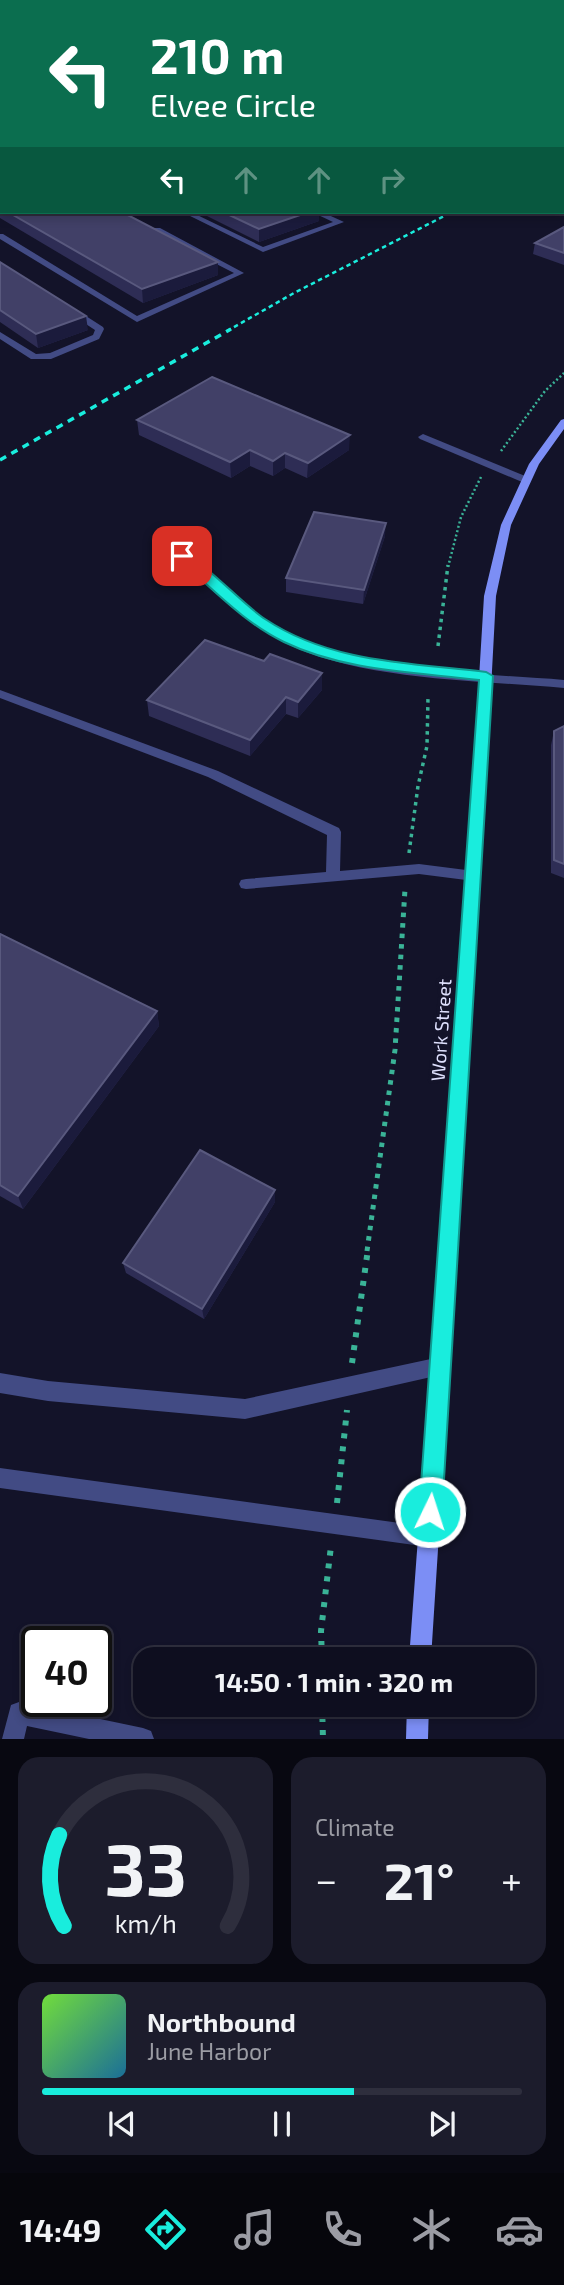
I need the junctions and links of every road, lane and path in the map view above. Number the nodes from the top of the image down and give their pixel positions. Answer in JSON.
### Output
{"nodes":[{"id":1,"x":191,"y":214,"type":"edge"},
{"id":2,"x":321,"y":214,"type":"edge"},
{"id":3,"x":145,"y":224,"type":"edge"},
{"id":4,"x":0,"y":236,"type":"edge"},
{"id":5,"x":67,"y":308,"type":"edge"},
{"id":6,"x":0,"y":335,"type":"edge"},
{"id":7,"x":564,"y":373,"type":"edge"},
{"id":8,"x":564,"y":422,"type":"edge"},
{"id":9,"x":423,"y":437,"type":"dead end"},
{"id":10,"x":490,"y":465,"type":"junction"},
{"id":11,"x":526,"y":480,"type":"junction"},
{"id":12,"x":168,"y":545,"type":"dead end"},
{"id":13,"x":438,"y":646,"type":"dead end"},
{"id":14,"x":486,"y":676,"type":"junction"},
{"id":15,"x":564,"y":684,"type":"edge"},
{"id":16,"x":0,"y":694,"type":"edge"},
{"id":17,"x":428,"y":698,"type":"dead end"},
{"id":18,"x":407,"y":870,"type":"junction"},
{"id":19,"x":333,"y":876,"type":"junction"},
{"id":20,"x":474,"y":876,"type":"junction"},
{"id":21,"x":246,"y":884,"type":"dead end"},
{"id":22,"x":440,"y":1366,"type":"junction"},
{"id":23,"x":0,"y":1383,"type":"edge"},
{"id":24,"x":350,"y":1385,"type":"junction"},
{"id":25,"x":0,"y":1478,"type":"edge"},
{"id":26,"x":334,"y":1524,"type":"junction"},
{"id":27,"x":429,"y":1537,"type":"junction"},
{"id":28,"x":322,"y":1647,"type":"edge"},
{"id":29,"x":421,"y":1647,"type":"edge"},
{"id":30,"x":322,"y":1717,"type":"edge"},
{"id":31,"x":418,"y":1717,"type":"edge"},
{"id":32,"x":13,"y":1739,"type":"edge"},
{"id":33,"x":142,"y":1739,"type":"edge"},
{"id":34,"x":323,"y":1739,"type":"edge"},
{"id":35,"x":418,"y":1739,"type":"edge"}],
"edges":[{"from":1,"to":2,"type":"street"},
{"from":3,"to":4,"type":"street"},
{"from":5,"to":6,"type":"street"},
{"from":7,"to":10,"type":"path"},
{"from":8,"to":11,"type":"street","name":"Work Street"},
{"from":9,"to":10,"type":"street"},
{"from":10,"to":11,"type":"street"},
{"from":10,"to":13,"type":"path"},
{"from":11,"to":14,"type":"street","name":"Work Street"},
{"from":12,"to":14,"type":"street"},
{"from":14,"to":15,"type":"street"},
{"from":14,"to":20,"type":"street","name":"Work Street"},
{"from":16,"to":19,"type":"street"},
{"from":17,"to":18,"type":"path"},
{"from":18,"to":19,"type":"street"},
{"from":18,"to":20,"type":"street"},
{"from":18,"to":24,"type":"path"},
{"from":19,"to":21,"type":"street"},
{"from":20,"to":22,"type":"street","name":"Work Street"},
{"from":22,"to":24,"type":"street"},
{"from":22,"to":27,"type":"street","name":"Work Street"},
{"from":23,"to":24,"type":"street"},
{"from":24,"to":26,"type":"path"},
{"from":25,"to":26,"type":"street"},
{"from":26,"to":27,"type":"street"},
{"from":26,"to":28,"type":"path"},
{"from":27,"to":29,"type":"street","name":"Work Street"},
{"from":30,"to":34,"type":"path"},
{"from":31,"to":35,"type":"street"},
{"from":32,"to":33,"type":"street"}]}
